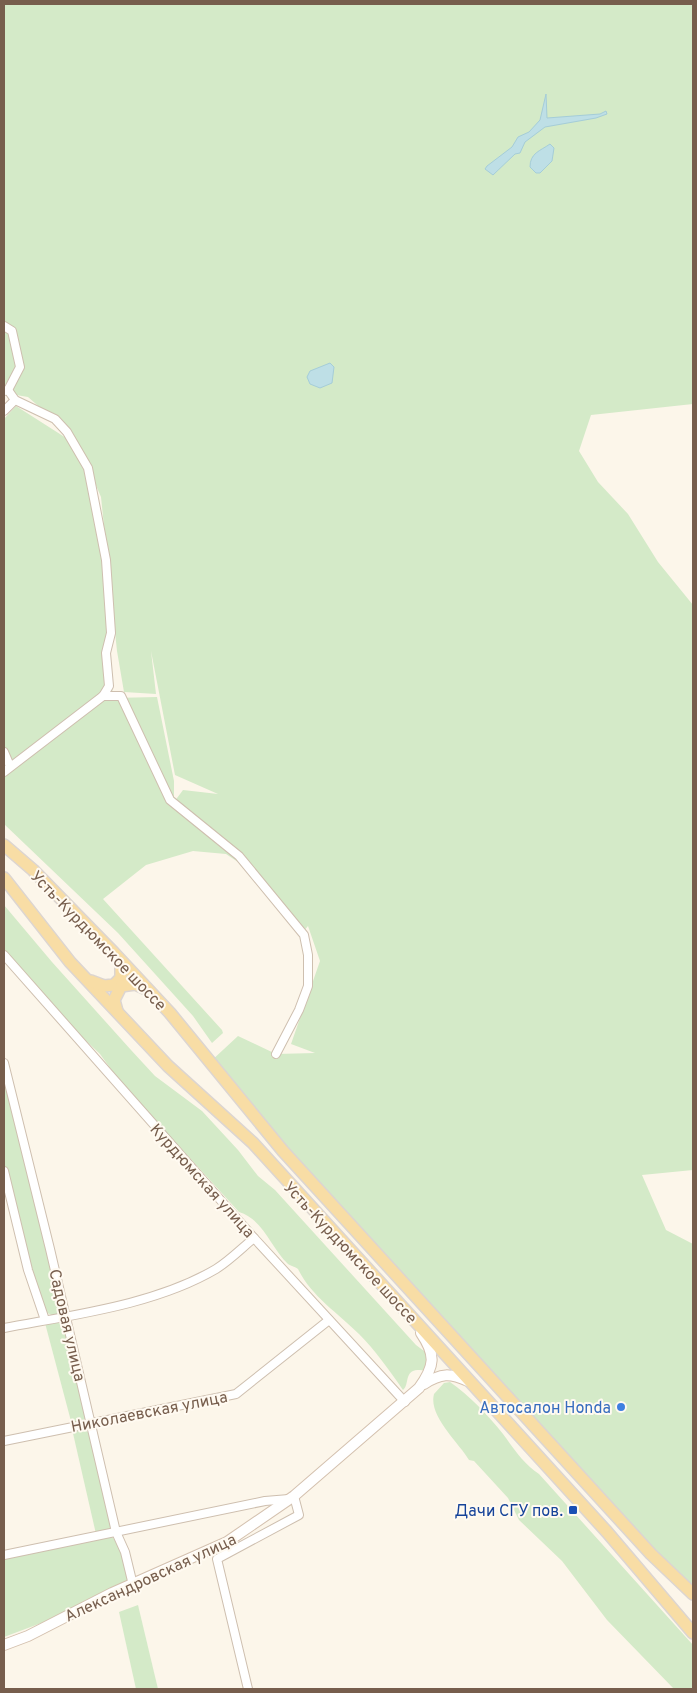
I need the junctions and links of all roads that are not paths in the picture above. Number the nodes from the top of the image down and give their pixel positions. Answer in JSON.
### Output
{"nodes":[{"id":1,"x":4,"y":326,"type":"edge"},
{"id":2,"x":6,"y":390,"type":"edge"},
{"id":3,"x":15,"y":400,"type":"junction"},
{"id":4,"x":4,"y":412,"type":"edge"},
{"id":5,"x":102,"y":696,"type":"junction"},
{"id":6,"x":4,"y":752,"type":"edge"},
{"id":7,"x":7,"y":769,"type":"edge"},
{"id":8,"x":4,"y":845,"type":"edge"},
{"id":9,"x":4,"y":878,"type":"edge"},
{"id":10,"x":114,"y":952,"type":"junction"},
{"id":11,"x":4,"y":955,"type":"edge"},
{"id":12,"x":87,"y":979,"type":"junction"},
{"id":13,"x":150,"y":992,"type":"junction"},
{"id":14,"x":118,"y":1013,"type":"junction"},
{"id":15,"x":276,"y":1054,"type":"dead end"},
{"id":16,"x":4,"y":1064,"type":"edge"},
{"id":17,"x":4,"y":1171,"type":"edge"},
{"id":18,"x":254,"y":1238,"type":"junction"},
{"id":19,"x":66,"y":1317,"type":"junction"},
{"id":20,"x":411,"y":1317,"type":"junction"},
{"id":21,"x":45,"y":1320,"type":"junction"},
{"id":22,"x":329,"y":1320,"type":"junction"},
{"id":23,"x":4,"y":1328,"type":"edge"},
{"id":24,"x":470,"y":1382,"type":"junction"},
{"id":25,"x":420,"y":1388,"type":"junction"},
{"id":26,"x":405,"y":1402,"type":"junction"},
{"id":27,"x":91,"y":1423,"type":"junction"},
{"id":28,"x":4,"y":1441,"type":"edge"},
{"id":29,"x":292,"y":1497,"type":"junction"},
{"id":30,"x":116,"y":1532,"type":"junction"},
{"id":31,"x":4,"y":1555,"type":"edge"},
{"id":32,"x":133,"y":1585,"type":"junction"},
{"id":33,"x":693,"y":1594,"type":"edge"},
{"id":34,"x":693,"y":1633,"type":"edge"},
{"id":35,"x":4,"y":1645,"type":"edge"},
{"id":36,"x":248,"y":1689,"type":"edge"}],
"edges":[{"from":1,"to":2,"type":"street"},
{"from":2,"to":3,"type":"street"},
{"from":3,"to":4,"type":"street"},
{"from":3,"to":5,"type":"street"},
{"from":5,"to":7,"type":"street"},
{"from":5,"to":15,"type":"street"},
{"from":6,"to":7,"type":"street"},
{"from":8,"to":10,"type":"main road","name":"Усть-Курдюмское шоссе"},
{"from":9,"to":12,"type":"main road","name":"Усть-Курдюмское шоссе"},
{"from":10,"to":12,"type":"main road"},
{"from":10,"to":13,"type":"main road","name":"Усть-Курдюмское шоссе"},
{"from":11,"to":18,"type":"street","name":"Курдюмская улица"},
{"from":12,"to":14,"type":"main road","name":"Усть-Курдюмское шоссе"},
{"from":13,"to":14,"type":"main road"},
{"from":13,"to":33,"type":"main road","name":"Усть-Курдюмское шоссе"},
{"from":14,"to":20,"type":"main road","name":"Усть-Курдюмское шоссе"},
{"from":16,"to":19,"type":"street","name":"Садовая улица"},
{"from":17,"to":21,"type":"street","name":"Садовая улица"},
{"from":18,"to":19,"type":"street"},
{"from":18,"to":22,"type":"street","name":"Курдюмская улица"},
{"from":19,"to":21,"type":"street"},
{"from":19,"to":27,"type":"street","name":"Садовая улица"},
{"from":20,"to":24,"type":"main road","name":"Усть-Курдюмское шоссе"},
{"from":20,"to":25,"type":"street","name":"Александровская улица"},
{"from":21,"to":23,"type":"street"},
{"from":22,"to":26,"type":"street","name":"Курдюмская улица"},
{"from":22,"to":27,"type":"street","name":"Николаевская улица"},
{"from":24,"to":25,"type":"street"},
{"from":24,"to":34,"type":"main road","name":"Усть-Курдюмское шоссе"},
{"from":25,"to":26,"type":"street","name":"Александровская улица"},
{"from":26,"to":29,"type":"street","name":"Александровская улица"},
{"from":27,"to":28,"type":"street","name":"Николаевская улица"},
{"from":27,"to":30,"type":"street","name":"Садовая улица"},
{"from":29,"to":30,"type":"street","name":"Александровская улица"},
{"from":29,"to":32,"type":"street","name":"Александровская улица"},
{"from":29,"to":36,"type":"street"},
{"from":30,"to":31,"type":"street","name":"Александровская улица"},
{"from":30,"to":32,"type":"street","name":"Садовая улица"},
{"from":32,"to":35,"type":"street","name":"Александровская улица"}]}
